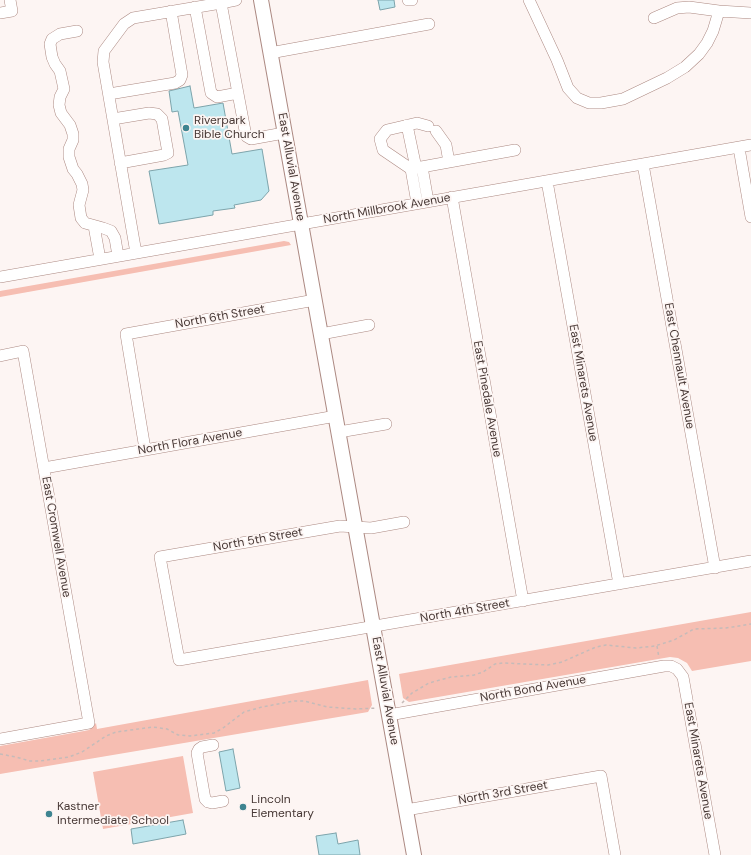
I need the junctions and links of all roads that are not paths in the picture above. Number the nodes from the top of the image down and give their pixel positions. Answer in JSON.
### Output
{"nodes":[{"id":1,"x":236,"y":0,"type":"edge"},
{"id":2,"x":260,"y":0,"type":"edge"},
{"id":3,"x":408,"y":0,"type":"edge"},
{"id":4,"x":412,"y":0,"type":"edge"},
{"id":5,"x":529,"y":0,"type":"edge"},
{"id":6,"x":221,"y":3,"type":"junction"},
{"id":7,"x":10,"y":6,"type":"edge"},
{"id":8,"x":195,"y":7,"type":"junction"},
{"id":9,"x":171,"y":11,"type":"junction"},
{"id":10,"x":719,"y":11,"type":"junction"},
{"id":11,"x":0,"y":13,"type":"edge"},
{"id":12,"x":751,"y":13,"type":"edge"},
{"id":13,"x":654,"y":18,"type":"dead end"},
{"id":14,"x":429,"y":24,"type":"dead end"},
{"id":15,"x":77,"y":31,"type":"dead end"},
{"id":16,"x":270,"y":53,"type":"junction"},
{"id":17,"x":238,"y":93,"type":"junction"},
{"id":18,"x":109,"y":94,"type":"junction"},
{"id":19,"x":113,"y":119,"type":"junction"},
{"id":20,"x":407,"y":125,"type":"junction"},
{"id":21,"x":284,"y":133,"type":"junction"},
{"id":22,"x":751,"y":145,"type":"edge"},
{"id":23,"x":739,"y":148,"type":"junction"},
{"id":24,"x":515,"y":150,"type":"dead end"},
{"id":25,"x":449,"y":162,"type":"junction"},
{"id":26,"x":120,"y":163,"type":"junction"},
{"id":27,"x":643,"y":164,"type":"junction"},
{"id":28,"x":416,"y":168,"type":"junction"},
{"id":29,"x":547,"y":181,"type":"junction"},
{"id":30,"x":452,"y":197,"type":"junction"},
{"id":31,"x":428,"y":201,"type":"junction"},
{"id":32,"x":417,"y":203,"type":"junction"},
{"id":33,"x":751,"y":217,"type":"edge"},
{"id":34,"x":301,"y":224,"type":"junction"},
{"id":35,"x":94,"y":226,"type":"junction"},
{"id":36,"x":136,"y":253,"type":"junction"},
{"id":37,"x":118,"y":256,"type":"junction"},
{"id":38,"x":100,"y":260,"type":"junction"},
{"id":39,"x":0,"y":277,"type":"edge"},
{"id":40,"x":315,"y":300,"type":"junction"},
{"id":41,"x":369,"y":325,"type":"dead end"},
{"id":42,"x":321,"y":334,"type":"junction"},
{"id":43,"x":0,"y":356,"type":"edge"},
{"id":44,"x":336,"y":416,"type":"junction"},
{"id":45,"x":386,"y":424,"type":"dead end"},
{"id":46,"x":339,"y":432,"type":"junction"},
{"id":47,"x":145,"y":449,"type":"junction"},
{"id":48,"x":44,"y":468,"type":"junction"},
{"id":49,"x":404,"y":522,"type":"dead end"},
{"id":50,"x":356,"y":527,"type":"junction"},
{"id":51,"x":751,"y":561,"type":"edge"},
{"id":52,"x":715,"y":568,"type":"junction"},
{"id":53,"x":620,"y":584,"type":"junction"},
{"id":54,"x":523,"y":601,"type":"junction"},
{"id":55,"x":374,"y":626,"type":"junction"},
{"id":56,"x":179,"y":660,"type":"joint"},
{"id":57,"x":677,"y":669,"type":"joint"},
{"id":58,"x":389,"y":715,"type":"junction"},
{"id":59,"x":0,"y":739,"type":"edge"},
{"id":60,"x":213,"y":745,"type":"dead end"},
{"id":61,"x":223,"y":801,"type":"dead end"},
{"id":62,"x":406,"y":810,"type":"junction"},
{"id":63,"x":414,"y":855,"type":"edge"},
{"id":64,"x":614,"y":855,"type":"edge"},
{"id":65,"x":715,"y":855,"type":"edge"}],
"edges":[{"from":1,"to":6,"type":"street"},
{"from":2,"to":16,"type":"main road","name":"East Alluvial Avenue"},
{"from":3,"to":4,"type":"street"},
{"from":5,"to":10,"type":"street"},
{"from":6,"to":8,"type":"street"},
{"from":6,"to":17,"type":"street"},
{"from":7,"to":11,"type":"street"},
{"from":8,"to":9,"type":"street"},
{"from":8,"to":17,"type":"street"},
{"from":9,"to":18,"type":"street"},
{"from":9,"to":18,"type":"street"},
{"from":10,"to":12,"type":"street"},
{"from":10,"to":13,"type":"street"},
{"from":14,"to":16,"type":"street"},
{"from":15,"to":35,"type":"street"},
{"from":16,"to":21,"type":"main road","name":"East Alluvial Avenue"},
{"from":17,"to":21,"type":"street"},
{"from":18,"to":19,"type":"street"},
{"from":19,"to":26,"type":"street"},
{"from":19,"to":26,"type":"street"},
{"from":20,"to":25,"type":"street"},
{"from":20,"to":28,"type":"street"},
{"from":20,"to":28,"type":"street"},
{"from":21,"to":34,"type":"main road","name":"East Alluvial Avenue"},
{"from":22,"to":23,"type":"street","name":"North Millbrook Avenue"},
{"from":23,"to":27,"type":"street","name":"North Millbrook Avenue"},
{"from":23,"to":33,"type":"street"},
{"from":24,"to":25,"type":"street"},
{"from":25,"to":28,"type":"street"},
{"from":26,"to":36,"type":"street"},
{"from":27,"to":29,"type":"street","name":"North Millbrook Avenue"},
{"from":27,"to":52,"type":"street","name":"East Chennault Avenue"},
{"from":28,"to":31,"type":"street"},
{"from":28,"to":32,"type":"street"},
{"from":29,"to":30,"type":"street","name":"North Millbrook Avenue"},
{"from":29,"to":53,"type":"street","name":"East Minarets Avenue"},
{"from":30,"to":31,"type":"street","name":"North Millbrook Avenue"},
{"from":30,"to":54,"type":"street","name":"East Pinedale Avenue"},
{"from":31,"to":32,"type":"street","name":"North Millbrook Avenue"},
{"from":32,"to":34,"type":"street","name":"North Millbrook Avenue"},
{"from":34,"to":36,"type":"street","name":"North Millbrook Avenue"},
{"from":34,"to":40,"type":"main road","name":"East Alluvial Avenue"},
{"from":35,"to":37,"type":"street"},
{"from":35,"to":38,"type":"street"},
{"from":36,"to":37,"type":"street","name":"North Millbrook Avenue"},
{"from":37,"to":38,"type":"street","name":"North Millbrook Avenue"},
{"from":38,"to":39,"type":"street","name":"North Millbrook Avenue"},
{"from":40,"to":42,"type":"main road","name":"East Alluvial Avenue"},
{"from":40,"to":47,"type":"street","name":"North 6th Street"},
{"from":41,"to":42,"type":"street"},
{"from":42,"to":44,"type":"main road","name":"East Alluvial Avenue"},
{"from":43,"to":48,"type":"street","name":"East Cromwell Avenue"},
{"from":44,"to":46,"type":"main road","name":"East Alluvial Avenue"},
{"from":44,"to":47,"type":"street","name":"North Flora Avenue"},
{"from":45,"to":46,"type":"street"},
{"from":46,"to":50,"type":"main road","name":"East Alluvial Avenue"},
{"from":47,"to":48,"type":"street","name":"North Flora Avenue"},
{"from":48,"to":59,"type":"street","name":"East Cromwell Avenue"},
{"from":49,"to":50,"type":"street"},
{"from":50,"to":55,"type":"main road","name":"East Alluvial Avenue"},
{"from":50,"to":56,"type":"street","name":"North 5th Street"},
{"from":51,"to":52,"type":"street","name":"North 4th Street"},
{"from":52,"to":53,"type":"street","name":"North 4th Street"},
{"from":53,"to":54,"type":"street","name":"North 4th Street"},
{"from":54,"to":55,"type":"street","name":"North 4th Street"},
{"from":55,"to":56,"type":"street","name":"North 4th Street"},
{"from":55,"to":58,"type":"main road","name":"East Alluvial Avenue"},
{"from":57,"to":58,"type":"street","name":"North Bond Avenue"},
{"from":57,"to":65,"type":"street","name":"East Minarets Avenue"},
{"from":58,"to":62,"type":"main road","name":"East Alluvial Avenue"},
{"from":60,"to":61,"type":"street"},
{"from":62,"to":63,"type":"main road","name":"East Alluvial Avenue"},
{"from":62,"to":64,"type":"street","name":"North 3rd Street"}]}
